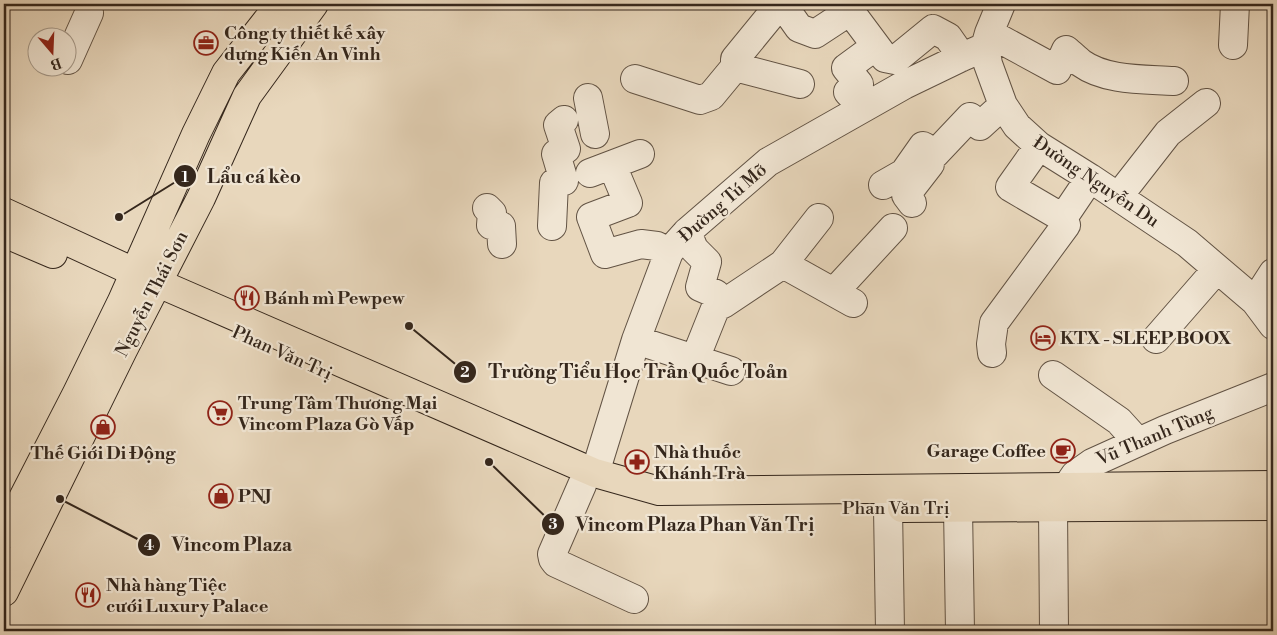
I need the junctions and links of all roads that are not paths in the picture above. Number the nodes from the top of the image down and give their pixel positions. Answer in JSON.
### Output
{"nodes":[{"id":1,"x":280,"y":4,"type":"edge"},
{"id":2,"x":314,"y":4,"type":"edge"},
{"id":3,"x":781,"y":4,"type":"edge"},
{"id":4,"x":1001,"y":4,"type":"edge"},
{"id":5,"x":1235,"y":4,"type":"edge"},
{"id":6,"x":846,"y":8,"type":"edge"},
{"id":7,"x":88,"y":13,"type":"dead end"},
{"id":8,"x":78,"y":36,"type":"edge"},
{"id":9,"x":1233,"y":45,"type":"dead end"},
{"id":10,"x":876,"y":46,"type":"junction"},
{"id":11,"x":978,"y":46,"type":"junction"},
{"id":12,"x":735,"y":68,"type":"junction"},
{"id":13,"x":1057,"y":70,"type":"junction"},
{"id":14,"x":635,"y":79,"type":"dead end"},
{"id":15,"x":1174,"y":81,"type":"dead end"},
{"id":16,"x":800,"y":84,"type":"dead end"},
{"id":17,"x":1100,"y":93,"type":"dead end"},
{"id":18,"x":588,"y":98,"type":"dead end"},
{"id":19,"x":1206,"y":103,"type":"dead end"},
{"id":20,"x":1003,"y":105,"type":"junction"},
{"id":21,"x":863,"y":108,"type":"junction"},
{"id":22,"x":564,"y":120,"type":"dead end"},
{"id":23,"x":595,"y":134,"type":"dead end"},
{"id":24,"x":1039,"y":146,"type":"junction"},
{"id":25,"x":640,"y":154,"type":"dead end"},
{"id":26,"x":935,"y":154,"type":"junction"},
{"id":27,"x":1090,"y":178,"type":"junction"},
{"id":28,"x":883,"y":185,"type":"dead end"},
{"id":29,"x":1118,"y":197,"type":"junction"},
{"id":30,"x":912,"y":203,"type":"dead end"},
{"id":31,"x":487,"y":208,"type":"dead end"},
{"id":32,"x":4,"y":212,"type":"edge"},
{"id":33,"x":819,"y":218,"type":"dead end"},
{"id":34,"x":1063,"y":218,"type":"junction"},
{"id":35,"x":552,"y":226,"type":"dead end"},
{"id":36,"x":893,"y":228,"type":"dead end"},
{"id":37,"x":4,"y":234,"type":"edge"},
{"id":38,"x":678,"y":242,"type":"junction"},
{"id":39,"x":502,"y":244,"type":"dead end"},
{"id":40,"x":783,"y":264,"type":"junction"},
{"id":41,"x":1217,"y":269,"type":"junction"},
{"id":42,"x":1273,"y":273,"type":"edge"},
{"id":43,"x":143,"y":285,"type":"junction"},
{"id":44,"x":719,"y":299,"type":"junction"},
{"id":45,"x":1255,"y":301,"type":"junction"},
{"id":46,"x":1273,"y":324,"type":"edge"},
{"id":47,"x":1156,"y":339,"type":"dead end"},
{"id":48,"x":636,"y":340,"type":"junction"},
{"id":49,"x":992,"y":353,"type":"dead end"},
{"id":50,"x":695,"y":359,"type":"junction"},
{"id":51,"x":731,"y":371,"type":"dead end"},
{"id":52,"x":1053,"y":375,"type":"dead end"},
{"id":53,"x":1273,"y":388,"type":"edge"},
{"id":54,"x":1138,"y":442,"type":"junction"},
{"id":55,"x":589,"y":479,"type":"junction"},
{"id":56,"x":1273,"y":485,"type":"edge"},
{"id":57,"x":1059,"y":497,"type":"junction"},
{"id":58,"x":844,"y":499,"type":"junction"},
{"id":59,"x":1273,"y":506,"type":"edge"},
{"id":60,"x":888,"y":508,"type":"junction"},
{"id":61,"x":958,"y":508,"type":"junction"},
{"id":62,"x":6,"y":523,"type":"edge"},
{"id":63,"x":4,"y":592,"type":"edge"},
{"id":64,"x":634,"y":599,"type":"dead end"},
{"id":65,"x":890,"y":631,"type":"edge"},
{"id":66,"x":960,"y":631,"type":"edge"},
{"id":67,"x":1054,"y":631,"type":"edge"}],
"edges":[{"from":1,"to":43,"type":"main road","name":"Nguyễn Thái Sơn"},
{"from":2,"to":43,"type":"main road","name":"Nguyễn Thái Sơn"},
{"from":3,"to":6,"type":"street"},
{"from":3,"to":12,"type":"street"},
{"from":4,"to":11,"type":"street"},
{"from":5,"to":9,"type":"street"},
{"from":6,"to":10,"type":"street"},
{"from":7,"to":8,"type":"street"},
{"from":10,"to":11,"type":"street"},
{"from":10,"to":21,"type":"street"},
{"from":11,"to":13,"type":"street"},
{"from":11,"to":20,"type":"street","name":"Đường Nguyễn Du"},
{"from":11,"to":21,"type":"street","name":"Đường Tú Mỡ"},
{"from":12,"to":14,"type":"street"},
{"from":12,"to":16,"type":"street"},
{"from":13,"to":15,"type":"street"},
{"from":13,"to":17,"type":"street"},
{"from":18,"to":23,"type":"street"},
{"from":19,"to":29,"type":"street"},
{"from":20,"to":24,"type":"street","name":"Đường Nguyễn Du"},
{"from":20,"to":26,"type":"street"},
{"from":21,"to":38,"type":"street","name":"Đường Tú Mỡ"},
{"from":22,"to":35,"type":"street"},
{"from":24,"to":27,"type":"street","name":"Đường Nguyễn Du"},
{"from":24,"to":34,"type":"street"},
{"from":25,"to":38,"type":"street"},
{"from":26,"to":28,"type":"street"},
{"from":26,"to":30,"type":"street"},
{"from":27,"to":29,"type":"street","name":"Đường Nguyễn Du"},
{"from":27,"to":34,"type":"street"},
{"from":29,"to":41,"type":"street","name":"Đường Nguyễn Du"},
{"from":31,"to":39,"type":"street"},
{"from":32,"to":43,"type":"main road"},
{"from":33,"to":40,"type":"street"},
{"from":34,"to":49,"type":"street"},
{"from":36,"to":40,"type":"street"},
{"from":37,"to":43,"type":"main road","name":"Phan Văn Trị"},
{"from":38,"to":44,"type":"street"},
{"from":38,"to":48,"type":"street","name":"Đường Tú Mỡ"},
{"from":40,"to":44,"type":"street"},
{"from":41,"to":45,"type":"street","name":"Đường Nguyễn Du"},
{"from":41,"to":47,"type":"street"},
{"from":42,"to":45,"type":"street"},
{"from":43,"to":55,"type":"main road","name":"Phan Văn Trị"},
{"from":43,"to":62,"type":"main road","name":"Nguyễn Thái Sơn"},
{"from":43,"to":63,"type":"main road","name":"Nguyễn Thái Sơn"},
{"from":44,"to":50,"type":"street"},
{"from":45,"to":46,"type":"street","name":"Đường Nguyễn Du"},
{"from":48,"to":50,"type":"street"},
{"from":48,"to":55,"type":"street","name":"Đường Tú Mỡ"},
{"from":50,"to":51,"type":"street"},
{"from":52,"to":54,"type":"street"},
{"from":53,"to":54,"type":"street","name":"Vũ Thanh Tùng"},
{"from":54,"to":57,"type":"street","name":"Vũ Thanh Tùng"},
{"from":55,"to":58,"type":"main road","name":"Phan Văn Trị"},
{"from":55,"to":64,"type":"street","name":"Đường Tú Mỡ"},
{"from":56,"to":57,"type":"main road","name":"Phan Văn Trị"},
{"from":57,"to":58,"type":"main road","name":"Phan Văn Trị"},
{"from":57,"to":59,"type":"main road","name":"Phan Văn Trị"},
{"from":57,"to":61,"type":"main road","name":"Phan Văn Trị"},
{"from":57,"to":67,"type":"street"},
{"from":58,"to":60,"type":"main road","name":"Phan Văn Trị"},
{"from":60,"to":61,"type":"main road","name":"Phan Văn Trị"},
{"from":60,"to":65,"type":"street"},
{"from":61,"to":66,"type":"street"}]}
